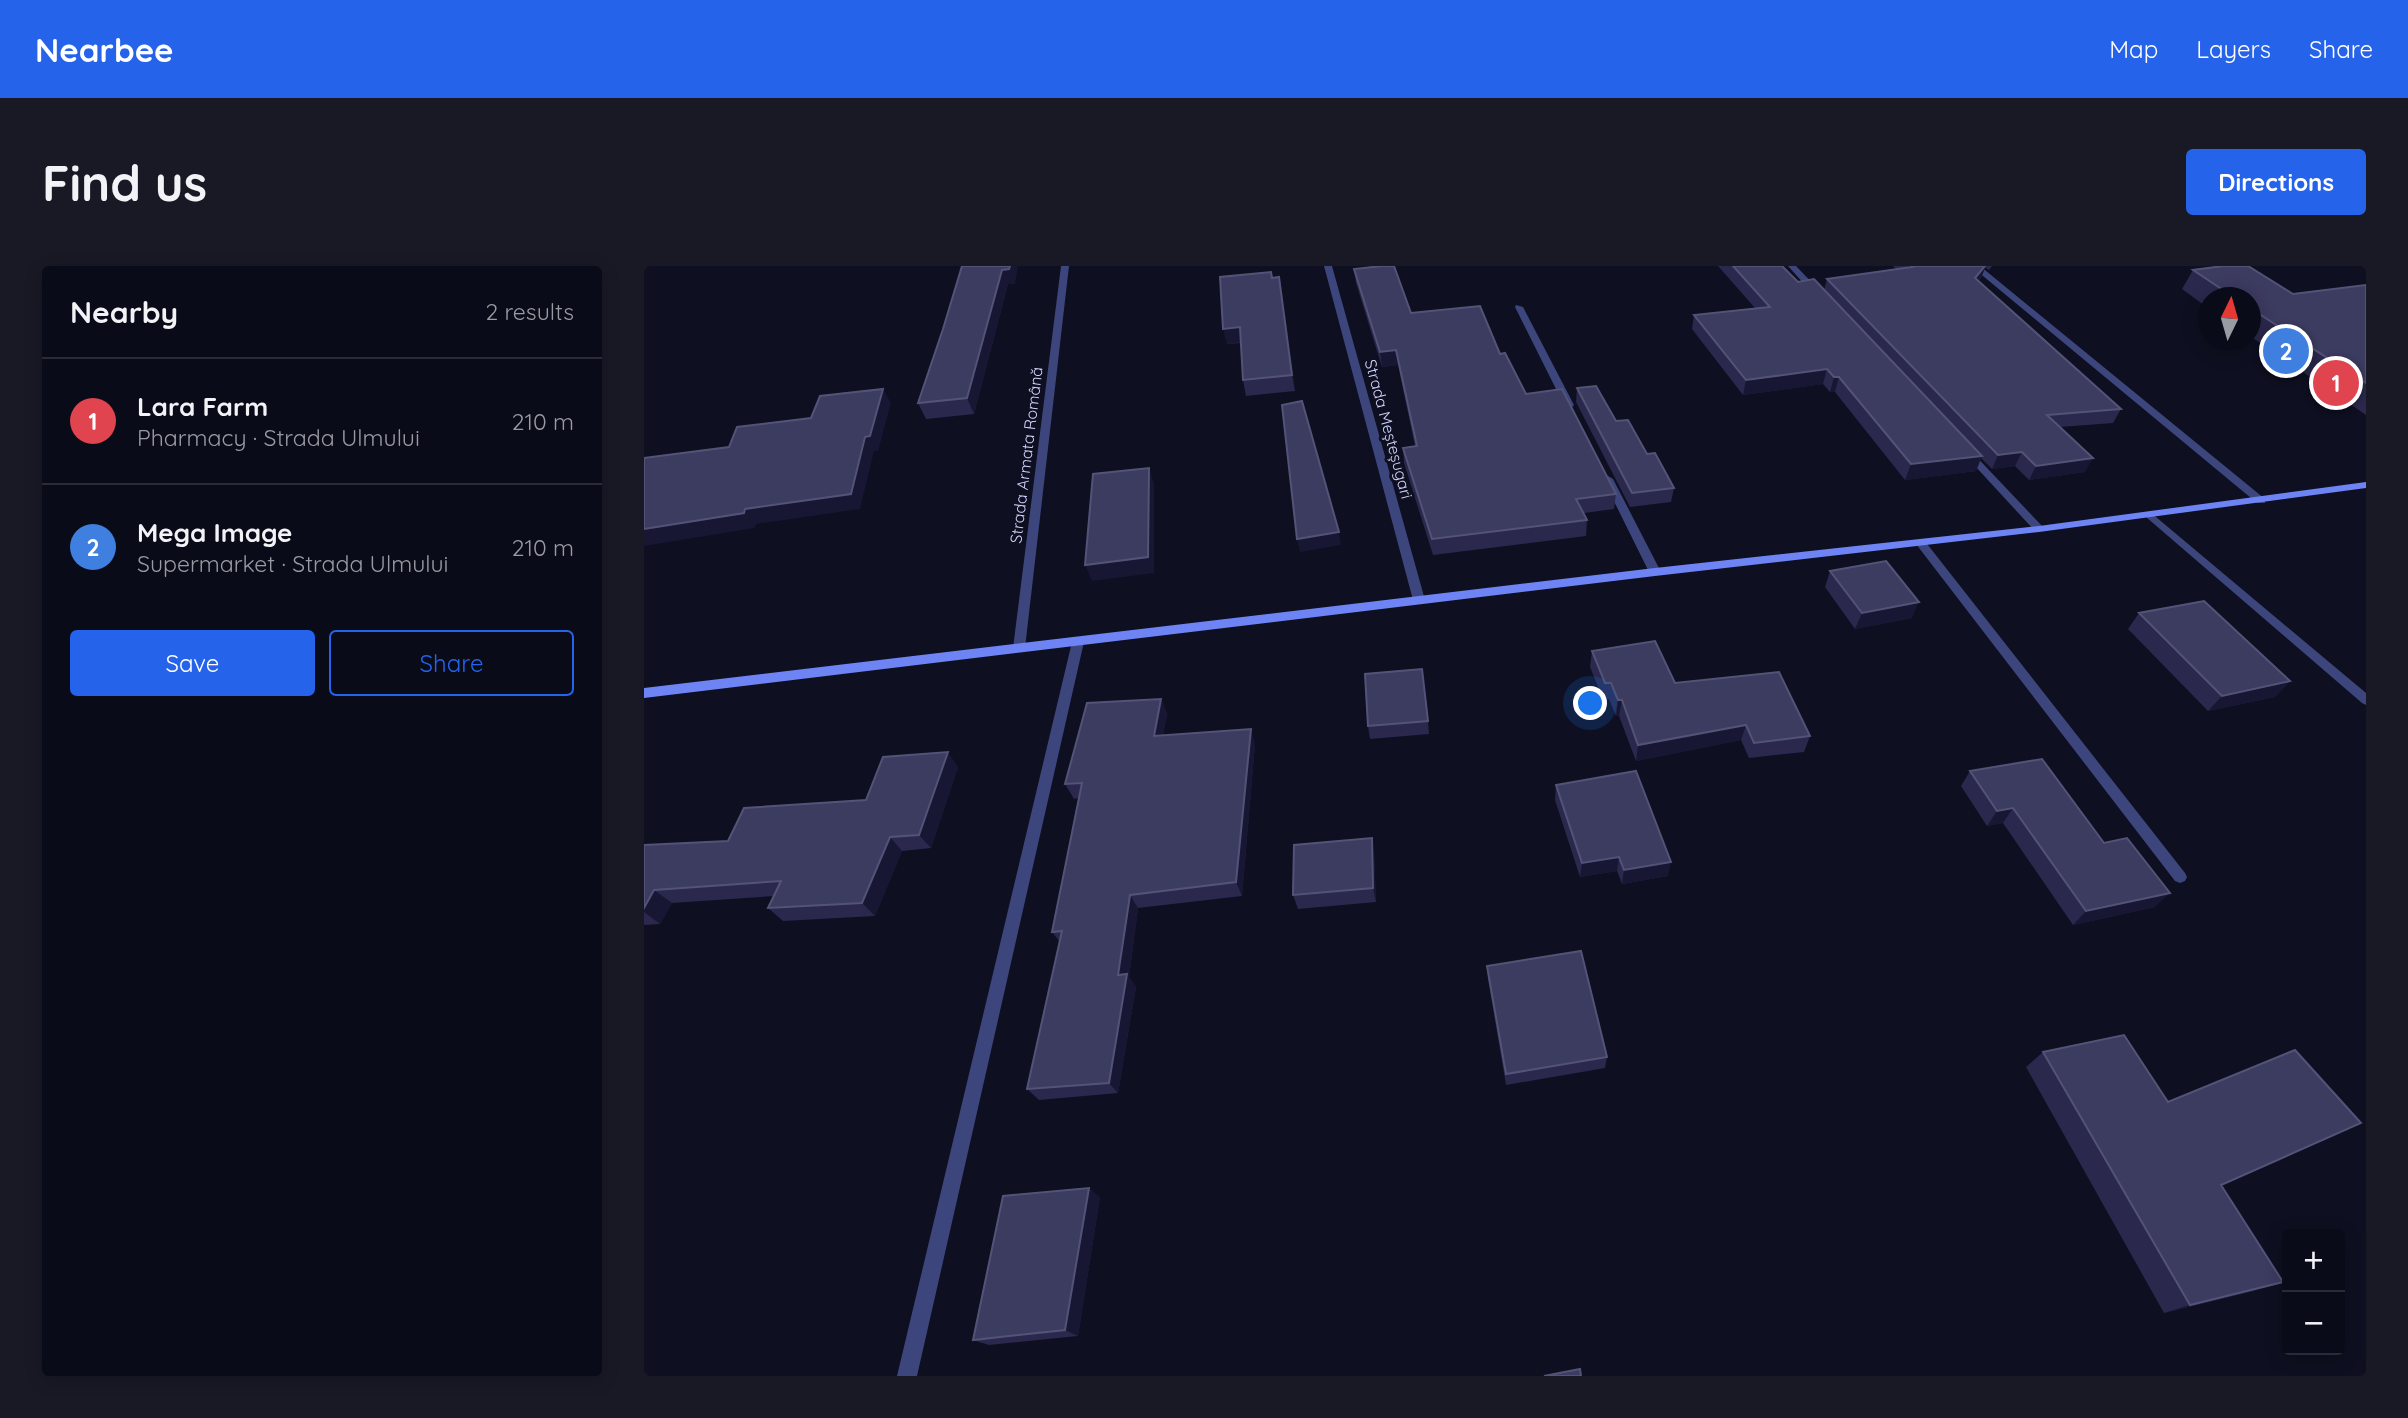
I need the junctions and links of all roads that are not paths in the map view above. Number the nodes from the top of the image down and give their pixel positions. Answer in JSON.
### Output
{"nodes":[{"id":1,"x":1065,"y":266,"type":"edge"},
{"id":2,"x":1328,"y":266,"type":"edge"},
{"id":3,"x":1791,"y":266,"type":"edge"},
{"id":4,"x":1975,"y":266,"type":"edge"},
{"id":5,"x":1830,"y":306,"type":"edge"},
{"id":6,"x":1519,"y":307,"type":"dead end"},
{"id":7,"x":1574,"y":415,"type":"edge"},
{"id":8,"x":1954,"y":438,"type":"edge"},
{"id":9,"x":1599,"y":463,"type":"edge"},
{"id":10,"x":2366,"y":485,"type":"edge"},
{"id":11,"x":2261,"y":501,"type":"junction"},
{"id":12,"x":2150,"y":515,"type":"junction"},
{"id":13,"x":2039,"y":529,"type":"junction"},
{"id":14,"x":1920,"y":542,"type":"junction"},
{"id":15,"x":1655,"y":572,"type":"junction"},
{"id":16,"x":1419,"y":600,"type":"junction"},
{"id":17,"x":1078,"y":642,"type":"junction"},
{"id":18,"x":1019,"y":648,"type":"junction"},
{"id":19,"x":644,"y":693,"type":"edge"},
{"id":20,"x":2366,"y":700,"type":"edge"},
{"id":21,"x":2180,"y":877,"type":"dead end"},
{"id":22,"x":907,"y":1376,"type":"edge"}],
"edges":[{"from":1,"to":18,"type":"street","name":"Strada Armata Română"},
{"from":2,"to":16,"type":"street","name":"Strada Meșteșugari"},
{"from":3,"to":5,"type":"street"},
{"from":4,"to":11,"type":"street"},
{"from":6,"to":7,"type":"street"},
{"from":8,"to":13,"type":"street"},
{"from":9,"to":15,"type":"street"},
{"from":10,"to":11,"type":"main road"},
{"from":11,"to":12,"type":"main road"},
{"from":12,"to":13,"type":"main road"},
{"from":12,"to":20,"type":"street"},
{"from":13,"to":14,"type":"main road"},
{"from":14,"to":15,"type":"main road"},
{"from":14,"to":21,"type":"street"},
{"from":15,"to":16,"type":"main road"},
{"from":16,"to":17,"type":"main road"},
{"from":17,"to":18,"type":"main road"},
{"from":17,"to":22,"type":"street"},
{"from":18,"to":19,"type":"main road"}]}
